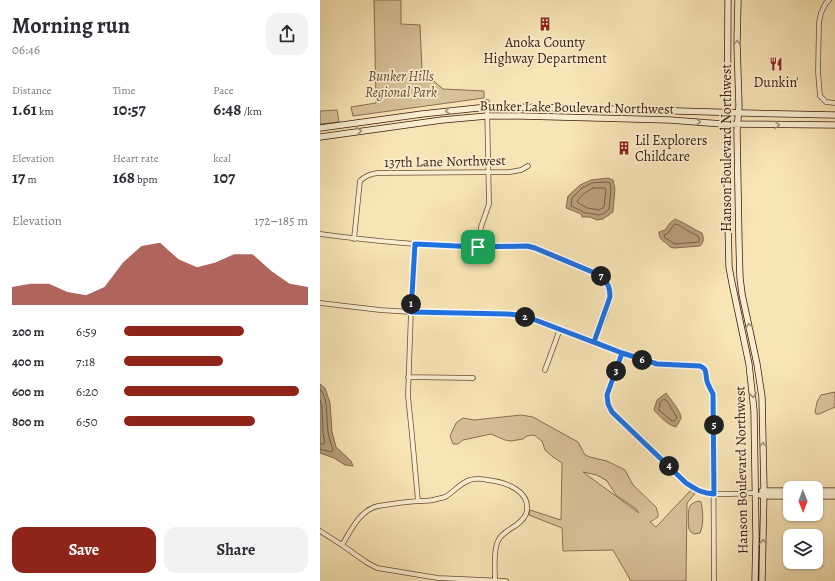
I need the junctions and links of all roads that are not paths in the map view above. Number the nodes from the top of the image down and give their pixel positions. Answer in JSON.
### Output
{"nodes":[{"id":1,"x":728,"y":0,"type":"edge"},
{"id":2,"x":738,"y":0,"type":"edge"},
{"id":3,"x":829,"y":0,"type":"edge"},
{"id":4,"x":835,"y":103,"type":"edge"},
{"id":5,"x":487,"y":105,"type":"junction"},
{"id":6,"x":728,"y":113,"type":"junction"},
{"id":7,"x":739,"y":113,"type":"junction"},
{"id":8,"x":835,"y":115,"type":"edge"},
{"id":9,"x":487,"y":116,"type":"junction"},
{"id":10,"x":727,"y":124,"type":"junction"},
{"id":11,"x":738,"y":124,"type":"junction"},
{"id":12,"x":835,"y":126,"type":"edge"},
{"id":13,"x":320,"y":128,"type":"edge"},
{"id":14,"x":320,"y":137,"type":"edge"},
{"id":15,"x":528,"y":166,"type":"dead end"},
{"id":16,"x":489,"y":172,"type":"junction"},
{"id":17,"x":320,"y":234,"type":"edge"},
{"id":18,"x":354,"y":238,"type":"junction"},
{"id":19,"x":415,"y":244,"type":"junction"},
{"id":20,"x":478,"y":247,"type":"junction"},
{"id":21,"x":320,"y":303,"type":"edge"},
{"id":22,"x":411,"y":312,"type":"junction"},
{"id":23,"x":560,"y":330,"type":"junction"},
{"id":24,"x":594,"y":342,"type":"junction"},
{"id":25,"x":622,"y":353,"type":"junction"},
{"id":26,"x":545,"y":370,"type":"dead end"},
{"id":27,"x":408,"y":378,"type":"junction"},
{"id":28,"x":473,"y":378,"type":"dead end"},
{"id":29,"x":783,"y":491,"type":"edge"},
{"id":30,"x":823,"y":491,"type":"edge"},
{"id":31,"x":835,"y":491,"type":"edge"},
{"id":32,"x":714,"y":494,"type":"junction"},
{"id":33,"x":755,"y":494,"type":"junction"},
{"id":34,"x":766,"y":494,"type":"junction"},
{"id":35,"x":783,"y":495,"type":"edge"},
{"id":36,"x":823,"y":496,"type":"edge"},
{"id":37,"x":835,"y":496,"type":"edge"},
{"id":38,"x":418,"y":501,"type":"junction"},
{"id":39,"x":320,"y":531,"type":"edge"},
{"id":40,"x":342,"y":545,"type":"junction"},
{"id":41,"x":495,"y":581,"type":"edge"},
{"id":42,"x":506,"y":581,"type":"edge"},
{"id":43,"x":714,"y":581,"type":"edge"},
{"id":44,"x":755,"y":581,"type":"edge"},
{"id":45,"x":762,"y":581,"type":"edge"}],
"edges":[{"from":1,"to":6,"type":"main road","name":"Hanson Boulevard Northwest"},
{"from":7,"to":2,"type":"main road","name":"Hanson Boulevard Northwest","one_way":true},
{"from":3,"to":4,"type":"street"},
{"from":5,"to":6,"type":"main road","name":"Bunker Lake Boulevard Northwest"},
{"from":5,"to":9,"type":"street"},
{"from":5,"to":13,"type":"main road","name":"Bunker Lake Boulevard Northwest","one_way":true},
{"from":6,"to":7,"type":"main road","name":"Bunker Lake Boulevard Northwest"},
{"from":6,"to":10,"type":"main road","name":"Hanson Boulevard Northwest"},
{"from":7,"to":8,"type":"main road","name":"Bunker Lake Boulevard Northwest"},
{"from":7,"to":11,"type":"main road","name":"Hanson Boulevard Northwest"},
{"from":9,"to":10,"type":"main road","name":"Bunker Lake Boulevard Northwest","one_way":true},
{"from":14,"to":9,"type":"main road","name":"Bunker Lake Boulevard Northwest","one_way":true},
{"from":9,"to":16,"type":"street"},
{"from":10,"to":11,"type":"main road","name":"Bunker Lake Boulevard Northwest"},
{"from":10,"to":33,"type":"main road","name":"Hanson Boulevard Northwest","one_way":true},
{"from":11,"to":12,"type":"main road","name":"Bunker Lake Boulevard Northwest","one_way":true},
{"from":34,"to":11,"type":"main road","name":"Hanson Boulevard Northwest","one_way":true},
{"from":15,"to":16,"type":"street","name":"137th Lane Northwest"},
{"from":16,"to":18,"type":"street","name":"137th Lane Northwest"},
{"from":16,"to":20,"type":"street"},
{"from":17,"to":18,"type":"street"},
{"from":18,"to":19,"type":"street"},
{"from":19,"to":20,"type":"street"},
{"from":19,"to":22,"type":"street"},
{"from":20,"to":24,"type":"street"},
{"from":21,"to":22,"type":"street"},
{"from":22,"to":23,"type":"street"},
{"from":22,"to":27,"type":"street"},
{"from":23,"to":24,"type":"street"},
{"from":23,"to":26,"type":"street"},
{"from":24,"to":25,"type":"street"},
{"from":25,"to":32,"type":"street"},
{"from":25,"to":32,"type":"street"},
{"from":27,"to":28,"type":"street"},
{"from":27,"to":38,"type":"street"},
{"from":29,"to":34,"type":"main road"},
{"from":30,"to":31,"type":"main road"},
{"from":32,"to":33,"type":"street"},
{"from":32,"to":43,"type":"street"},
{"from":33,"to":34,"type":"main road"},
{"from":33,"to":44,"type":"main road","name":"Hanson Boulevard Northwest"},
{"from":34,"to":35,"type":"main road"},
{"from":45,"to":34,"type":"main road","name":"Hanson Boulevard Northwest","one_way":true},
{"from":36,"to":37,"type":"main road"},
{"from":38,"to":40,"type":"street"},
{"from":38,"to":41,"type":"street"},
{"from":39,"to":40,"type":"street"},
{"from":40,"to":41,"type":"street"},
{"from":41,"to":42,"type":"street"}]}
